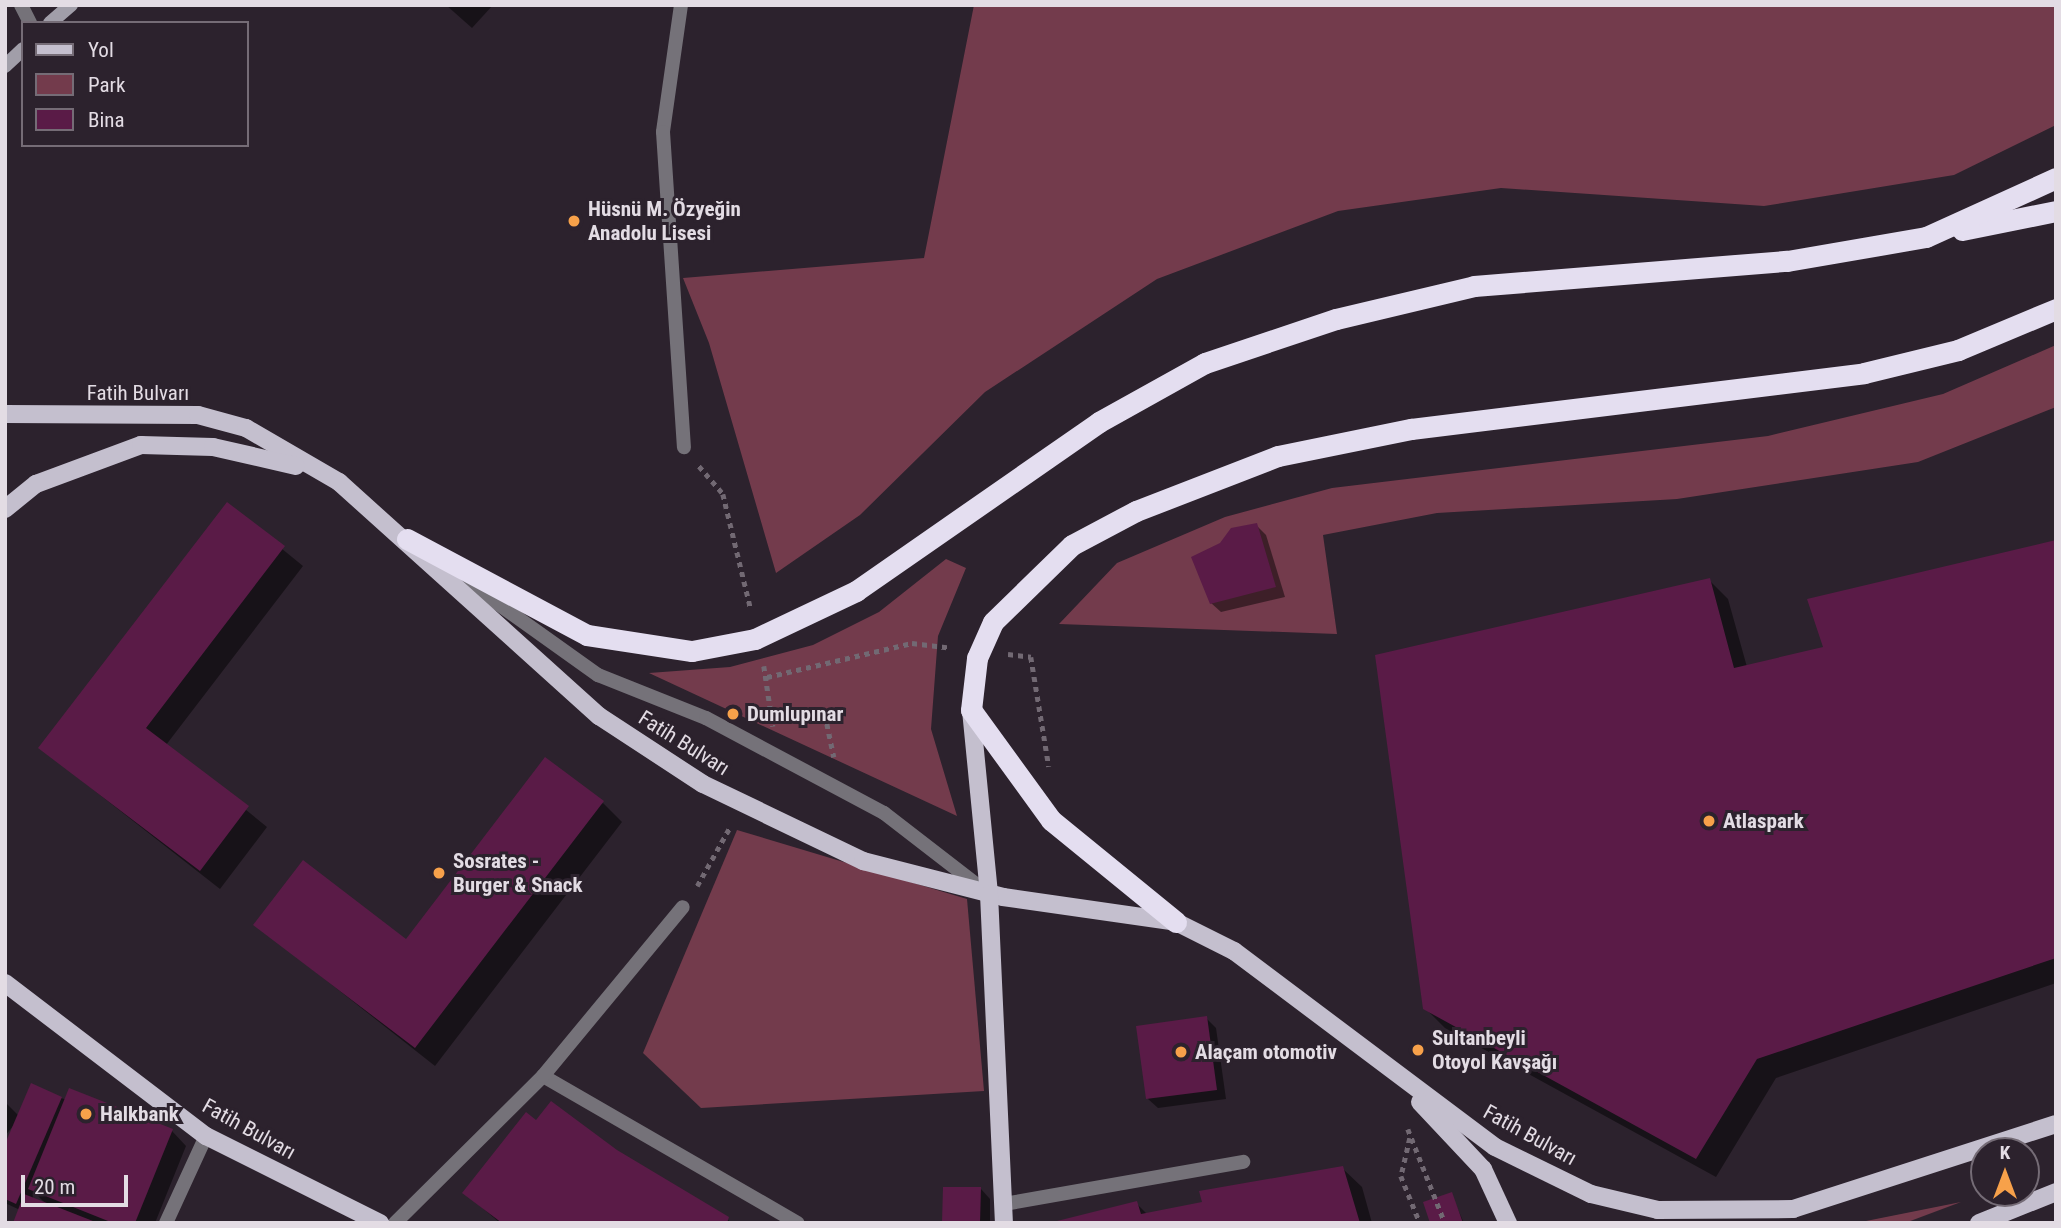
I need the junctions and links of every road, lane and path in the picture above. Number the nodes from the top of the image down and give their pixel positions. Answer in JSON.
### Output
{"nodes":[{"id":1,"x":21,"y":5,"type":"edge"},
{"id":2,"x":71,"y":5,"type":"edge"},
{"id":3,"x":681,"y":5,"type":"edge"},
{"id":4,"x":29,"y":21,"type":"edge"},
{"id":5,"x":52,"y":21,"type":"edge"},
{"id":6,"x":21,"y":51,"type":"edge"},
{"id":7,"x":5,"y":66,"type":"edge"},
{"id":8,"x":2056,"y":178,"type":"edge"},
{"id":9,"x":2056,"y":211,"type":"edge"},
{"id":10,"x":1926,"y":237,"type":"junction"},
{"id":11,"x":2056,"y":309,"type":"edge"},
{"id":12,"x":5,"y":414,"type":"edge"},
{"id":13,"x":684,"y":447,"type":"joint"},
{"id":14,"x":339,"y":482,"type":"junction"},
{"id":15,"x":5,"y":509,"type":"edge"},
{"id":16,"x":407,"y":539,"type":"junction"},
{"id":17,"x":752,"y":614,"type":"dead end"},
{"id":18,"x":965,"y":649,"type":"dead end"},
{"id":19,"x":761,"y":652,"type":"dead end"},
{"id":20,"x":1004,"y":654,"type":"dead end"},
{"id":21,"x":766,"y":677,"type":"junction"},
{"id":22,"x":971,"y":710,"type":"junction"},
{"id":23,"x":775,"y":721,"type":"junction"},
{"id":24,"x":770,"y":733,"type":"dead end"},
{"id":25,"x":1043,"y":743,"type":"dead end"},
{"id":26,"x":836,"y":770,"type":"dead end"},
{"id":27,"x":732,"y":822,"type":"dead end"},
{"id":28,"x":989,"y":894,"type":"junction"},
{"id":29,"x":683,"y":907,"type":"joint"},
{"id":30,"x":1176,"y":922,"type":"junction"},
{"id":31,"x":5,"y":984,"type":"edge"},
{"id":32,"x":1395,"y":1075,"type":"junction"},
{"id":33,"x":542,"y":1076,"type":"junction"},
{"id":34,"x":2056,"y":1125,"type":"edge"},
{"id":35,"x":205,"y":1136,"type":"junction"},
{"id":36,"x":1410,"y":1138,"type":"dead end"},
{"id":37,"x":1243,"y":1162,"type":"dead end"},
{"id":38,"x":2056,"y":1192,"type":"edge"},
{"id":39,"x":1436,"y":1198,"type":"dead end"},
{"id":40,"x":1004,"y":1204,"type":"junction"},
{"id":41,"x":166,"y":1223,"type":"edge"},
{"id":42,"x":380,"y":1223,"type":"edge"},
{"id":43,"x":395,"y":1223,"type":"edge"},
{"id":44,"x":798,"y":1223,"type":"edge"},
{"id":45,"x":1004,"y":1223,"type":"edge"},
{"id":46,"x":1420,"y":1223,"type":"edge"},
{"id":47,"x":1445,"y":1223,"type":"edge"},
{"id":48,"x":1508,"y":1223,"type":"edge"},
{"id":49,"x":1979,"y":1223,"type":"edge"}],
"edges":[{"from":1,"to":4,"type":"street"},
{"from":2,"to":5,"type":"main road"},
{"from":3,"to":13,"type":"street"},
{"from":6,"to":7,"type":"main road"},
{"from":8,"to":10,"type":"highway"},
{"from":9,"to":10,"type":"highway"},
{"from":10,"to":16,"type":"highway"},
{"from":11,"to":22,"type":"highway"},
{"from":12,"to":14,"type":"main road","name":"Fatih Bulvarı"},
{"from":13,"to":17,"type":"path"},
{"from":14,"to":15,"type":"main road","name":"Fatih Bulvarı"},
{"from":14,"to":16,"type":"main road","name":"Fatih Bulvarı"},
{"from":16,"to":28,"type":"street","name":"Fatih Bulvarı"},
{"from":16,"to":28,"type":"main road","name":"Fatih Bulvarı"},
{"from":18,"to":21,"type":"path"},
{"from":19,"to":21,"type":"path"},
{"from":20,"to":25,"type":"path"},
{"from":21,"to":23,"type":"path"},
{"from":22,"to":28,"type":"main road"},
{"from":22,"to":30,"type":"highway"},
{"from":23,"to":24,"type":"path"},
{"from":23,"to":26,"type":"path"},
{"from":27,"to":29,"type":"path"},
{"from":28,"to":30,"type":"main road","name":"Fatih Bulvarı"},
{"from":28,"to":40,"type":"main road"},
{"from":29,"to":33,"type":"street"},
{"from":30,"to":32,"type":"main road","name":"Fatih Bulvarı"},
{"from":31,"to":35,"type":"main road","name":"Fatih Bulvarı"},
{"from":32,"to":34,"type":"main road","name":"Fatih Bulvarı"},
{"from":32,"to":48,"type":"main road"},
{"from":33,"to":43,"type":"street"},
{"from":33,"to":44,"type":"street"},
{"from":35,"to":41,"type":"street"},
{"from":35,"to":42,"type":"main road","name":"Fatih Bulvarı"},
{"from":36,"to":46,"type":"path"},
{"from":37,"to":40,"type":"street"},
{"from":38,"to":49,"type":"main road"},
{"from":39,"to":47,"type":"path"},
{"from":40,"to":45,"type":"main road"}]}
